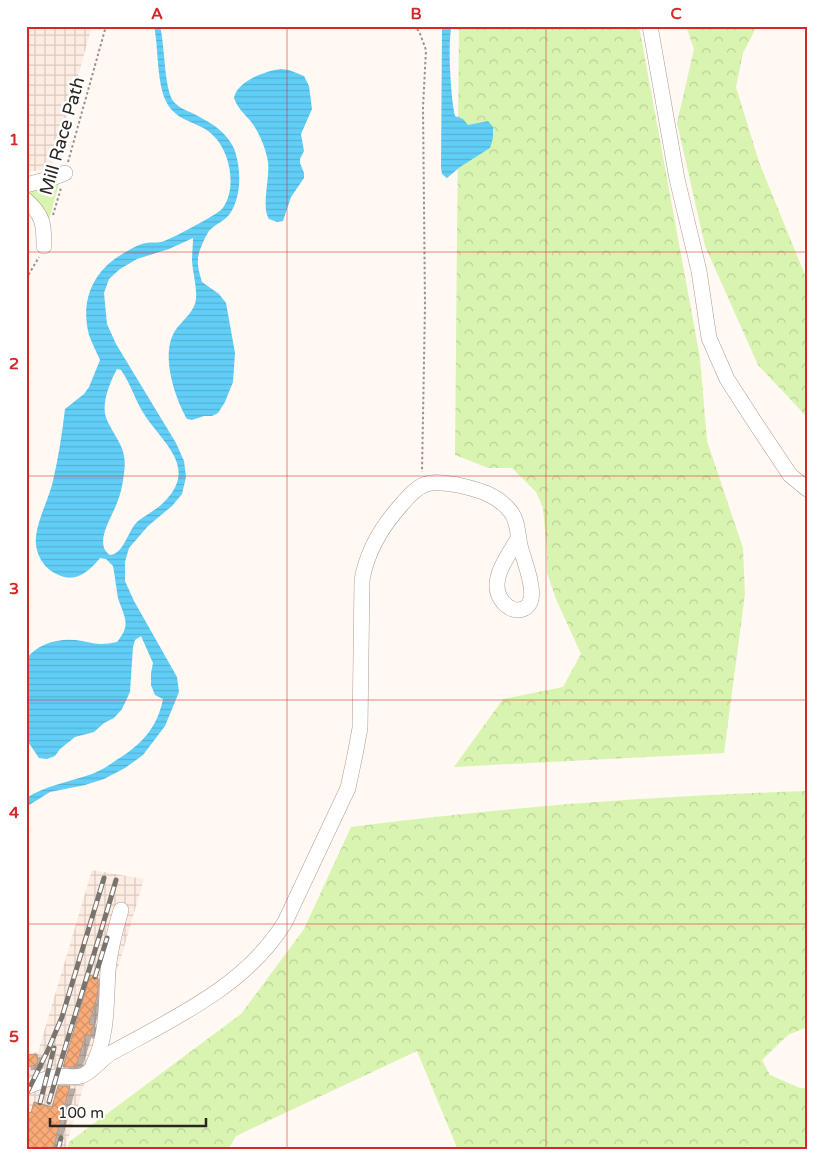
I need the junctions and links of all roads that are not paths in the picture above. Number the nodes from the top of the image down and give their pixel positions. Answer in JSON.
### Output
{"nodes":[{"id":1,"x":650,"y":26,"type":"edge"},
{"id":2,"x":65,"y":173,"type":"road end"},
{"id":3,"x":26,"y":185,"type":"edge"},
{"id":4,"x":26,"y":200,"type":"edge"},
{"id":5,"x":44,"y":246,"type":"road end"},
{"id":6,"x":807,"y":489,"type":"edge"},
{"id":7,"x":519,"y":537,"type":"dead end"},
{"id":8,"x":122,"y":910,"type":"dead end"},
{"id":9,"x":90,"y":1070,"type":"junction"},
{"id":10,"x":26,"y":1087,"type":"edge"}],
"edges":[{"from":1,"to":6,"type":"lane"},
{"from":2,"to":3,"type":"lane"},
{"from":4,"to":5,"type":"lane"},
{"from":7,"to":9,"type":"lane"},
{"from":8,"to":9,"type":"lane"},
{"from":9,"to":10,"type":"lane"}]}
